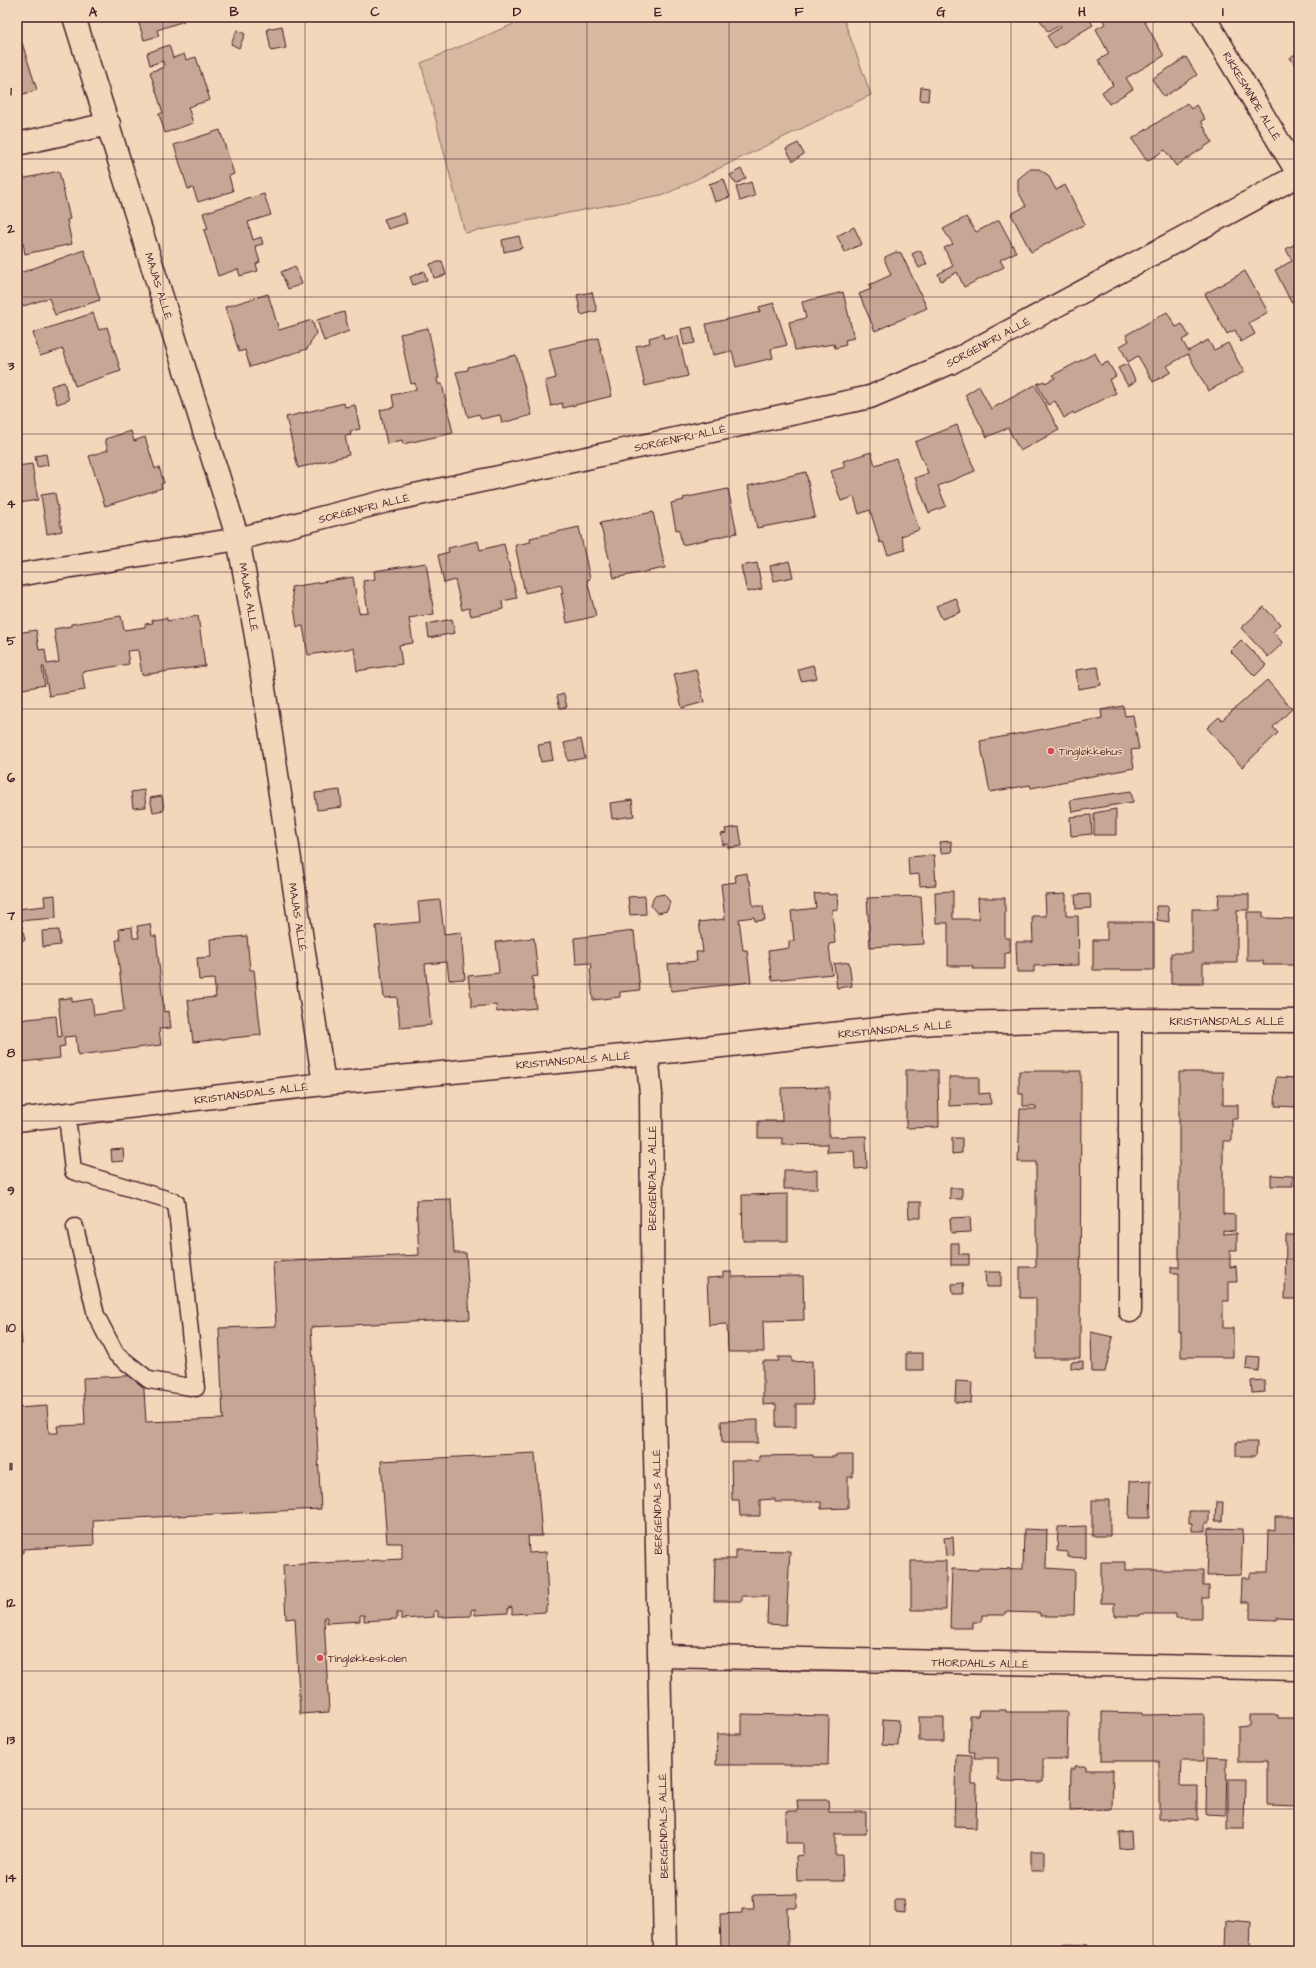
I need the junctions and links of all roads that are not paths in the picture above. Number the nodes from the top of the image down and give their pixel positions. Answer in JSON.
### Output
{"nodes":[{"id":1,"x":74,"y":17,"type":"edge"},
{"id":2,"x":1204,"y":17,"type":"edge"},
{"id":3,"x":109,"y":124,"type":"junction"},
{"id":4,"x":17,"y":144,"type":"edge"},
{"id":5,"x":1299,"y":175,"type":"edge"},
{"id":6,"x":238,"y":540,"type":"junction"},
{"id":7,"x":17,"y":575,"type":"edge"},
{"id":8,"x":1130,"y":1020,"type":"junction"},
{"id":9,"x":1299,"y":1021,"type":"edge"},
{"id":10,"x":647,"y":1053,"type":"junction"},
{"id":11,"x":324,"y":1084,"type":"junction"},
{"id":12,"x":68,"y":1115,"type":"junction"},
{"id":13,"x":17,"y":1120,"type":"edge"},
{"id":14,"x":75,"y":1227,"type":"dead end"},
{"id":15,"x":1130,"y":1310,"type":"dead end"},
{"id":16,"x":660,"y":1656,"type":"junction"},
{"id":17,"x":1299,"y":1669,"type":"edge"},
{"id":18,"x":665,"y":1951,"type":"edge"}],
"edges":[{"from":1,"to":3,"type":"street","name":"MAJAS ALLÉ"},
{"from":2,"to":5,"type":"street","name":"RIKKESMINDE ALLÉ"},
{"from":3,"to":4,"type":"street"},
{"from":3,"to":6,"type":"street","name":"MAJAS ALLÉ"},
{"from":5,"to":6,"type":"street","name":"SORGENFRI ALLÉ"},
{"from":6,"to":7,"type":"street","name":"SORGENFRI ALLÉ"},
{"from":6,"to":11,"type":"street","name":"MAJAS ALLÉ"},
{"from":8,"to":9,"type":"street","name":"KRISTIANSDALS ALLÉ"},
{"from":8,"to":10,"type":"street","name":"KRISTIANSDALS ALLÉ"},
{"from":8,"to":15,"type":"street"},
{"from":10,"to":11,"type":"street","name":"KRISTIANSDALS ALLÉ"},
{"from":10,"to":16,"type":"street","name":"BERGENDALS ALLÉ"},
{"from":11,"to":12,"type":"street","name":"KRISTIANSDALS ALLÉ"},
{"from":12,"to":13,"type":"street","name":"KRISTIANSDALS ALLÉ"},
{"from":12,"to":14,"type":"lane"},
{"from":16,"to":17,"type":"street","name":"THORDAHLS ALLÉ"},
{"from":16,"to":18,"type":"street","name":"BERGENDALS ALLÉ"}]}
